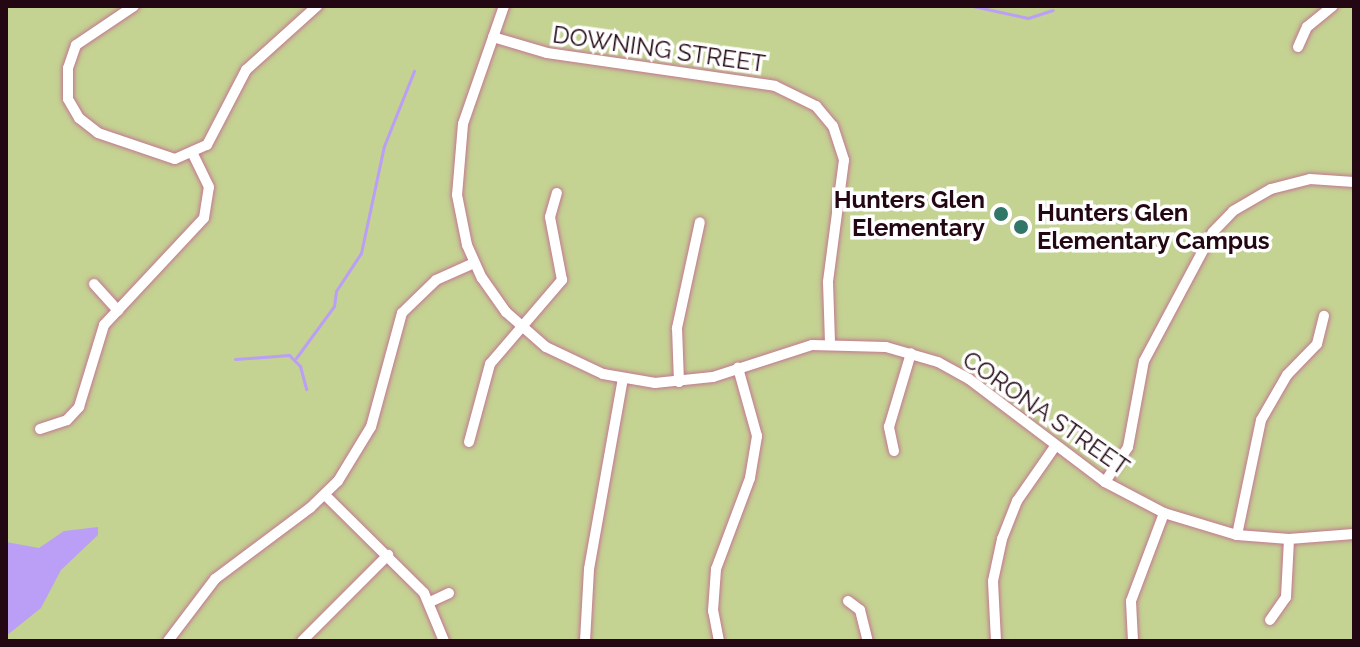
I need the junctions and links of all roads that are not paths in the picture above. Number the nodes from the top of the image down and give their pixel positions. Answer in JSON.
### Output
{"nodes":[{"id":1,"x":134,"y":6,"type":"edge"},
{"id":2,"x":317,"y":6,"type":"edge"},
{"id":3,"x":504,"y":6,"type":"edge"},
{"id":4,"x":1333,"y":6,"type":"edge"},
{"id":5,"x":493,"y":37,"type":"junction"},
{"id":6,"x":1298,"y":47,"type":"dead end"},
{"id":7,"x":193,"y":154,"type":"junction"},
{"id":8,"x":1354,"y":182,"type":"edge"},
{"id":9,"x":557,"y":193,"type":"dead end"},
{"id":10,"x":700,"y":222,"type":"dead end"},
{"id":11,"x":474,"y":263,"type":"junction"},
{"id":12,"x":94,"y":284,"type":"dead end"},
{"id":13,"x":118,"y":311,"type":"junction"},
{"id":14,"x":1324,"y":316,"type":"dead end"},
{"id":15,"x":521,"y":328,"type":"junction"},
{"id":16,"x":830,"y":343,"type":"junction"},
{"id":17,"x":911,"y":353,"type":"junction"},
{"id":18,"x":738,"y":368,"type":"junction"},
{"id":19,"x":623,"y":379,"type":"junction"},
{"id":20,"x":679,"y":382,"type":"junction"},
{"id":21,"x":40,"y":429,"type":"dead end"},
{"id":22,"x":469,"y":442,"type":"dead end"},
{"id":23,"x":1056,"y":445,"type":"junction"},
{"id":24,"x":894,"y":451,"type":"dead end"},
{"id":25,"x":1105,"y":482,"type":"junction"},
{"id":26,"x":325,"y":495,"type":"junction"},
{"id":27,"x":1164,"y":513,"type":"junction"},
{"id":28,"x":1354,"y":534,"type":"edge"},
{"id":29,"x":1237,"y":535,"type":"junction"},
{"id":30,"x":1289,"y":539,"type":"junction"},
{"id":31,"x":388,"y":555,"type":"junction"},
{"id":32,"x":449,"y":593,"type":"dead end"},
{"id":33,"x":848,"y":601,"type":"dead end"},
{"id":34,"x":430,"y":602,"type":"junction"},
{"id":35,"x":1270,"y":620,"type":"dead end"},
{"id":36,"x":168,"y":641,"type":"edge"},
{"id":37,"x":302,"y":641,"type":"edge"},
{"id":38,"x":444,"y":641,"type":"edge"},
{"id":39,"x":585,"y":641,"type":"edge"},
{"id":40,"x":719,"y":641,"type":"edge"},
{"id":41,"x":868,"y":641,"type":"edge"},
{"id":42,"x":996,"y":641,"type":"edge"},
{"id":43,"x":1133,"y":641,"type":"edge"}],
"edges":[{"from":1,"to":7,"type":"street"},
{"from":2,"to":7,"type":"street"},
{"from":3,"to":5,"type":"street","name":"CORONA STREET"},
{"from":4,"to":6,"type":"street"},
{"from":5,"to":11,"type":"street","name":"CORONA STREET"},
{"from":5,"to":16,"type":"street","name":"DOWNING STREET"},
{"from":7,"to":13,"type":"street"},
{"from":8,"to":25,"type":"street"},
{"from":9,"to":15,"type":"street"},
{"from":10,"to":20,"type":"street"},
{"from":11,"to":15,"type":"street","name":"CORONA STREET"},
{"from":11,"to":26,"type":"street"},
{"from":12,"to":13,"type":"street"},
{"from":13,"to":21,"type":"street"},
{"from":14,"to":29,"type":"street"},
{"from":15,"to":19,"type":"street","name":"CORONA STREET"},
{"from":15,"to":22,"type":"street"},
{"from":16,"to":17,"type":"street","name":"CORONA STREET"},
{"from":16,"to":18,"type":"street","name":"CORONA STREET"},
{"from":17,"to":23,"type":"street","name":"CORONA STREET"},
{"from":17,"to":24,"type":"street"},
{"from":18,"to":20,"type":"street","name":"CORONA STREET"},
{"from":18,"to":40,"type":"street"},
{"from":19,"to":20,"type":"street","name":"CORONA STREET"},
{"from":19,"to":39,"type":"street"},
{"from":23,"to":25,"type":"street","name":"CORONA STREET"},
{"from":23,"to":42,"type":"street"},
{"from":25,"to":27,"type":"street","name":"CORONA STREET"},
{"from":26,"to":31,"type":"street"},
{"from":26,"to":36,"type":"street"},
{"from":27,"to":29,"type":"street","name":"CORONA STREET"},
{"from":27,"to":43,"type":"street"},
{"from":28,"to":30,"type":"street","name":"CORONA STREET"},
{"from":29,"to":30,"type":"street","name":"CORONA STREET"},
{"from":30,"to":35,"type":"street"},
{"from":31,"to":34,"type":"street"},
{"from":31,"to":37,"type":"street"},
{"from":32,"to":34,"type":"street"},
{"from":33,"to":41,"type":"street"},
{"from":34,"to":38,"type":"street"}]}
